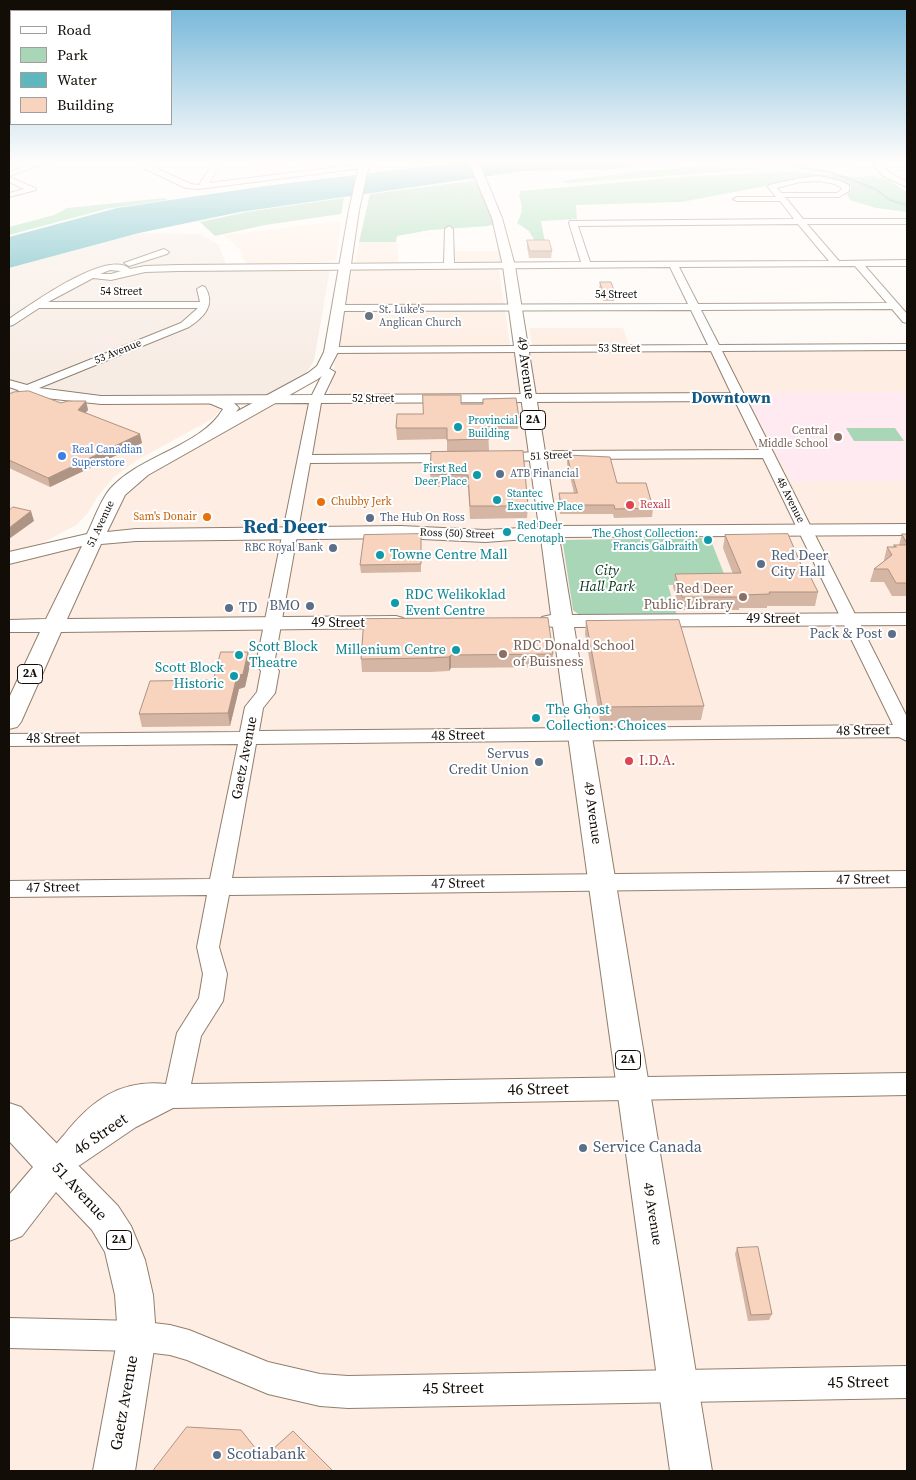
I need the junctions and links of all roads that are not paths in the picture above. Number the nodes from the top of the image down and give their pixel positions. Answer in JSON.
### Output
{"nodes":[{"id":1,"x":351,"y":229,"type":"edge"},
{"id":2,"x":448,"y":229,"type":"dead end"},
{"id":3,"x":500,"y":229,"type":"edge"},
{"id":4,"x":575,"y":229,"type":"edge"},
{"id":5,"x":807,"y":229,"type":"edge"},
{"id":6,"x":164,"y":252,"type":"dead end"},
{"id":7,"x":836,"y":263,"type":"junction"},
{"id":8,"x":857,"y":263,"type":"junction"},
{"id":9,"x":907,"y":263,"type":"edge"},
{"id":10,"x":674,"y":264,"type":"junction"},
{"id":11,"x":449,"y":265,"type":"junction"},
{"id":12,"x":509,"y":265,"type":"junction"},
{"id":13,"x":586,"y":265,"type":"junction"},
{"id":14,"x":345,"y":266,"type":"junction"},
{"id":15,"x":122,"y":269,"type":"junction"},
{"id":16,"x":95,"y":273,"type":"junction"},
{"id":17,"x":104,"y":277,"type":"junction"},
{"id":18,"x":73,"y":284,"type":"junction"},
{"id":19,"x":202,"y":289,"type":"dead end"},
{"id":20,"x":37,"y":305,"type":"junction"},
{"id":21,"x":205,"y":305,"type":"junction"},
{"id":22,"x":894,"y":306,"type":"junction"},
{"id":23,"x":695,"y":307,"type":"junction"},
{"id":24,"x":338,"y":308,"type":"junction"},
{"id":25,"x":516,"y":308,"type":"junction"},
{"id":26,"x":907,"y":320,"type":"edge"},
{"id":27,"x":9,"y":323,"type":"edge"},
{"id":28,"x":907,"y":347,"type":"edge"},
{"id":29,"x":715,"y":348,"type":"junction"},
{"id":30,"x":522,"y":349,"type":"junction"},
{"id":31,"x":331,"y":350,"type":"junction"},
{"id":32,"x":323,"y":368,"type":"junction"},
{"id":33,"x":9,"y":383,"type":"edge"},
{"id":34,"x":26,"y":389,"type":"junction"},
{"id":35,"x":9,"y":396,"type":"edge"},
{"id":36,"x":740,"y":397,"type":"junction"},
{"id":37,"x":529,"y":398,"type":"junction"},
{"id":38,"x":274,"y":399,"type":"junction"},
{"id":39,"x":316,"y":399,"type":"junction"},
{"id":40,"x":214,"y":400,"type":"junction"},
{"id":41,"x":209,"y":434,"type":"junction"},
{"id":42,"x":767,"y":454,"type":"junction"},
{"id":43,"x":539,"y":456,"type":"junction"},
{"id":44,"x":467,"y":458,"type":"edge"},
{"id":45,"x":486,"y":458,"type":"edge"},
{"id":46,"x":304,"y":459,"type":"junction"},
{"id":47,"x":109,"y":506,"type":"junction"},
{"id":48,"x":805,"y":529,"type":"junction"},
{"id":49,"x":907,"y":529,"type":"edge"},
{"id":50,"x":550,"y":532,"type":"junction"},
{"id":51,"x":290,"y":533,"type":"junction"},
{"id":52,"x":94,"y":538,"type":"junction"},
{"id":53,"x":38,"y":550,"type":"junction"},
{"id":54,"x":9,"y":558,"type":"edge"},
{"id":55,"x":907,"y":618,"type":"edge"},
{"id":56,"x":850,"y":619,"type":"junction"},
{"id":57,"x":528,"y":621,"type":"edge"},
{"id":58,"x":563,"y":621,"type":"junction"},
{"id":59,"x":415,"y":622,"type":"edge"},
{"id":60,"x":272,"y":623,"type":"junction"},
{"id":61,"x":9,"y":626,"type":"edge"},
{"id":62,"x":53,"y":626,"type":"junction"},
{"id":63,"x":9,"y":722,"type":"edge"},
{"id":64,"x":906,"y":732,"type":"edge"},
{"id":65,"x":580,"y":734,"type":"junction"},
{"id":66,"x":248,"y":737,"type":"junction"},
{"id":67,"x":9,"y":740,"type":"edge"},
{"id":68,"x":907,"y":879,"type":"edge"},
{"id":69,"x":602,"y":883,"type":"junction"},
{"id":70,"x":219,"y":887,"type":"junction"},
{"id":71,"x":9,"y":889,"type":"edge"},
{"id":72,"x":907,"y":1084,"type":"edge"},
{"id":73,"x":632,"y":1088,"type":"junction"},
{"id":74,"x":173,"y":1096,"type":"junction"},
{"id":75,"x":9,"y":1118,"type":"edge"},
{"id":76,"x":55,"y":1166,"type":"junction"},
{"id":77,"x":9,"y":1223,"type":"edge"},
{"id":78,"x":9,"y":1333,"type":"edge"},
{"id":79,"x":137,"y":1336,"type":"junction"},
{"id":80,"x":907,"y":1382,"type":"edge"},
{"id":81,"x":678,"y":1386,"type":"junction"},
{"id":82,"x":114,"y":1471,"type":"edge"},
{"id":83,"x":691,"y":1471,"type":"edge"}],
"edges":[{"from":1,"to":14,"type":"main road","name":"Gaetz Avenue"},
{"from":2,"to":11,"type":"street"},
{"from":3,"to":12,"type":"main road","name":"49 Avenue","number":"2A"},
{"from":4,"to":13,"type":"street"},
{"from":5,"to":7,"type":"street"},
{"from":6,"to":15,"type":"street"},
{"from":7,"to":8,"type":"street"},
{"from":7,"to":10,"type":"street"},
{"from":8,"to":9,"type":"street"},
{"from":8,"to":22,"type":"street"},
{"from":10,"to":13,"type":"street"},
{"from":10,"to":23,"type":"street","name":"48 Avenue"},
{"from":11,"to":12,"type":"street"},
{"from":11,"to":14,"type":"street"},
{"from":12,"to":13,"type":"street"},
{"from":12,"to":25,"type":"main road","name":"49 Avenue","number":"2A"},
{"from":14,"to":15,"type":"street"},
{"from":14,"to":24,"type":"main road","name":"Gaetz Avenue"},
{"from":15,"to":16,"type":"street"},
{"from":15,"to":17,"type":"street"},
{"from":16,"to":17,"type":"street"},
{"from":16,"to":18,"type":"street"},
{"from":17,"to":18,"type":"street"},
{"from":18,"to":20,"type":"street"},
{"from":19,"to":21,"type":"street"},
{"from":20,"to":21,"type":"street","name":"54 Street"},
{"from":20,"to":27,"type":"street"},
{"from":21,"to":34,"type":"street","name":"53 Avenue"},
{"from":22,"to":23,"type":"street","name":"54 Street"},
{"from":22,"to":26,"type":"street"},
{"from":23,"to":25,"type":"street","name":"54 Street"},
{"from":23,"to":29,"type":"street","name":"48 Avenue"},
{"from":24,"to":25,"type":"street","name":"54 Street"},
{"from":24,"to":31,"type":"main road","name":"Gaetz Avenue"},
{"from":25,"to":30,"type":"main road","name":"49 Avenue","number":"2A"},
{"from":28,"to":29,"type":"street","name":"53 Street"},
{"from":29,"to":30,"type":"street","name":"53 Street"},
{"from":29,"to":36,"type":"street","name":"48 Avenue"},
{"from":30,"to":31,"type":"street","name":"53 Street"},
{"from":30,"to":37,"type":"main road","name":"49 Avenue","number":"2A"},
{"from":31,"to":32,"type":"main road","name":"Gaetz Avenue"},
{"from":32,"to":38,"type":"main road","name":"51 Avenue","number":"2A"},
{"from":32,"to":39,"type":"street","name":"Gaetz Avenue"},
{"from":33,"to":34,"type":"street","name":"52 Street"},
{"from":34,"to":35,"type":"street","name":"53 Avenue"},
{"from":34,"to":40,"type":"street","name":"52 Street"},
{"from":36,"to":37,"type":"street","name":"52 Street"},
{"from":36,"to":42,"type":"street","name":"48 Avenue"},
{"from":37,"to":39,"type":"street","name":"52 Street"},
{"from":37,"to":43,"type":"main road","name":"49 Avenue","number":"2A"},
{"from":38,"to":39,"type":"street","name":"52 Street"},
{"from":38,"to":40,"type":"street","name":"52 Street"},
{"from":38,"to":41,"type":"main road","name":"51 Avenue","number":"2A"},
{"from":39,"to":46,"type":"street","name":"Gaetz Avenue"},
{"from":40,"to":41,"type":"main road"},
{"from":41,"to":47,"type":"main road","name":"51 Avenue","number":"2A"},
{"from":42,"to":43,"type":"street","name":"51 Street"},
{"from":42,"to":48,"type":"street","name":"48 Avenue"},
{"from":43,"to":45,"type":"street","name":"51 Street"},
{"from":43,"to":50,"type":"main road","name":"49 Avenue","number":"2A"},
{"from":44,"to":46,"type":"street"},
{"from":46,"to":51,"type":"street","name":"Gaetz Avenue"},
{"from":47,"to":52,"type":"main road","name":"51 Avenue","number":"2A"},
{"from":47,"to":53,"type":"main road"},
{"from":48,"to":49,"type":"main road","name":"Ross (50) Street"},
{"from":48,"to":50,"type":"main road","name":"Ross (50) Street"},
{"from":48,"to":56,"type":"street","name":"48 Avenue"},
{"from":50,"to":51,"type":"main road","name":"Ross (50) Street"},
{"from":50,"to":58,"type":"main road","name":"49 Avenue","number":"2A"},
{"from":51,"to":52,"type":"main road","name":"Ross (50) Street"},
{"from":51,"to":60,"type":"street","name":"Gaetz Avenue"},
{"from":52,"to":53,"type":"main road","name":"Ross (50) Street"},
{"from":52,"to":62,"type":"main road","name":"51 Avenue","number":"2A"},
{"from":53,"to":54,"type":"main road","name":"Ross (50) Street"},
{"from":55,"to":56,"type":"main road","name":"49 Street"},
{"from":56,"to":58,"type":"main road","name":"49 Street"},
{"from":56,"to":64,"type":"street","name":"48 Avenue"},
{"from":57,"to":58,"type":"main road","name":"49 Street"},
{"from":58,"to":65,"type":"main road","name":"49 Avenue","number":"2A"},
{"from":59,"to":60,"type":"main road","name":"49 Street"},
{"from":60,"to":62,"type":"main road","name":"49 Street"},
{"from":60,"to":66,"type":"street","name":"Gaetz Avenue"},
{"from":61,"to":62,"type":"main road","name":"49 Street"},
{"from":62,"to":63,"type":"main road","name":"51 Avenue","number":"2A"},
{"from":64,"to":65,"type":"street","name":"48 Street"},
{"from":65,"to":66,"type":"street","name":"48 Street"},
{"from":65,"to":69,"type":"main road","name":"49 Avenue","number":"2A"},
{"from":66,"to":67,"type":"street","name":"48 Street"},
{"from":66,"to":70,"type":"street","name":"Gaetz Avenue"},
{"from":68,"to":69,"type":"street","name":"47 Street"},
{"from":69,"to":70,"type":"street","name":"47 Street"},
{"from":69,"to":73,"type":"main road","name":"49 Avenue","number":"2A"},
{"from":70,"to":71,"type":"street","name":"47 Street"},
{"from":70,"to":74,"type":"street","name":"Gaetz Avenue"},
{"from":72,"to":73,"type":"street","name":"46 Street"},
{"from":73,"to":74,"type":"street","name":"46 Street"},
{"from":73,"to":81,"type":"main road","name":"49 Avenue","number":"2A"},
{"from":74,"to":76,"type":"street","name":"46 Street"},
{"from":75,"to":76,"type":"main road","name":"51 Avenue","number":"2A"},
{"from":76,"to":77,"type":"main road"},
{"from":76,"to":79,"type":"main road","name":"51 Avenue","number":"2A"},
{"from":78,"to":79,"type":"street","name":"45 Street"},
{"from":79,"to":81,"type":"street","name":"45 Street"},
{"from":79,"to":82,"type":"main road","name":"Gaetz Avenue","number":"2A"},
{"from":80,"to":81,"type":"street","name":"45 Street"},
{"from":81,"to":83,"type":"main road","name":"49 Avenue","number":"2A"}]}
